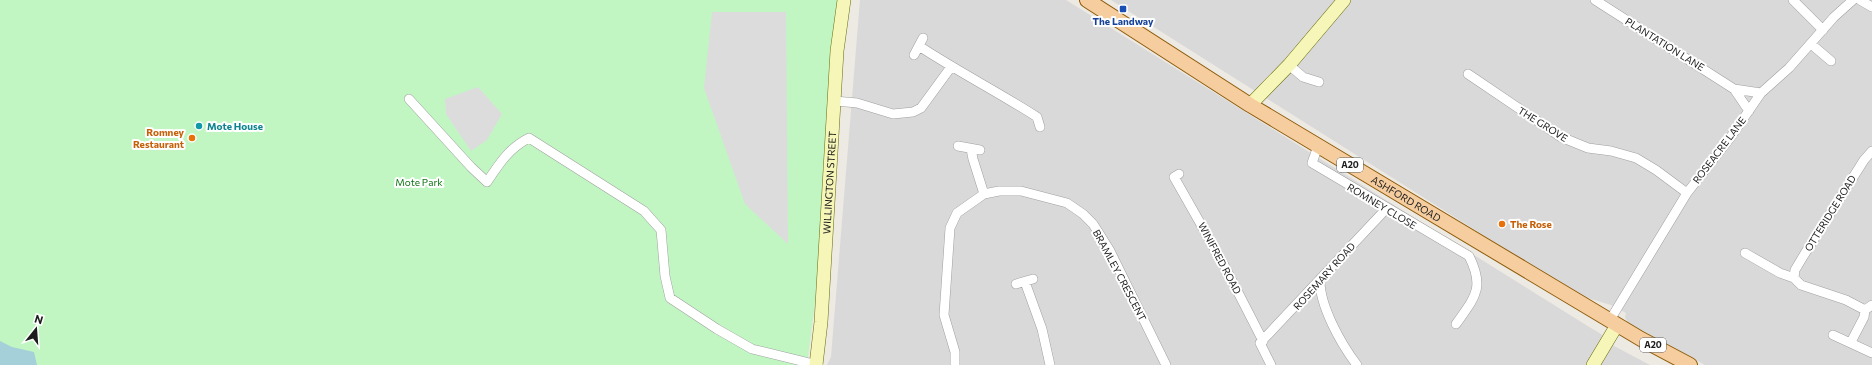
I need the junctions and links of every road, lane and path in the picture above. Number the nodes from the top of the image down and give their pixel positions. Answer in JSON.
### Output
{"nodes":[{"id":1,"x":844,"y":0,"type":"edge"},
{"id":2,"x":1087,"y":0,"type":"edge"},
{"id":3,"x":1344,"y":0,"type":"edge"},
{"id":4,"x":1595,"y":0,"type":"edge"},
{"id":5,"x":1793,"y":0,"type":"edge"},
{"id":6,"x":1853,"y":0,"type":"edge"},
{"id":7,"x":1860,"y":0,"type":"edge"},
{"id":8,"x":1872,"y":7,"type":"edge"},
{"id":9,"x":1822,"y":30,"type":"junction"},
{"id":10,"x":1810,"y":44,"type":"junction"},
{"id":11,"x":914,"y":55,"type":"dead end"},
{"id":12,"x":1831,"y":61,"type":"dead end"},
{"id":13,"x":1289,"y":65,"type":"junction"},
{"id":14,"x":951,"y":67,"type":"junction"},
{"id":15,"x":1468,"y":74,"type":"dead end"},
{"id":16,"x":1319,"y":82,"type":"dead end"},
{"id":17,"x":1734,"y":89,"type":"junction"},
{"id":18,"x":1761,"y":92,"type":"junction"},
{"id":19,"x":409,"y":99,"type":"dead end"},
{"id":20,"x":835,"y":101,"type":"junction"},
{"id":21,"x":1250,"y":105,"type":"junction"},
{"id":22,"x":1749,"y":111,"type":"junction"},
{"id":23,"x":1040,"y":127,"type":"dead end"},
{"id":24,"x":958,"y":146,"type":"dead end"},
{"id":25,"x":1318,"y":146,"type":"junction"},
{"id":26,"x":1872,"y":152,"type":"edge"},
{"id":27,"x":1176,"y":175,"type":"dead end"},
{"id":28,"x":1687,"y":193,"type":"junction"},
{"id":29,"x":984,"y":194,"type":"junction"},
{"id":30,"x":1387,"y":208,"type":"junction"},
{"id":31,"x":1480,"y":243,"type":"junction"},
{"id":32,"x":1745,"y":253,"type":"dead end"},
{"id":33,"x":1469,"y":256,"type":"junction"},
{"id":34,"x":1794,"y":278,"type":"junction"},
{"id":35,"x":1320,"y":279,"type":"junction"},
{"id":36,"x":1025,"y":282,"type":"dead end"},
{"id":37,"x":1869,"y":308,"type":"edge"},
{"id":38,"x":1613,"y":322,"type":"junction"},
{"id":39,"x":1456,"y":324,"type":"dead end"},
{"id":40,"x":1833,"y":335,"type":"dead end"},
{"id":41,"x":1261,"y":342,"type":"junction"},
{"id":42,"x":1851,"y":342,"type":"junction"},
{"id":43,"x":1872,"y":353,"type":"edge"},
{"id":44,"x":817,"y":365,"type":"edge"},
{"id":45,"x":955,"y":365,"type":"edge"},
{"id":46,"x":1050,"y":365,"type":"edge"},
{"id":47,"x":1166,"y":365,"type":"edge"},
{"id":48,"x":1271,"y":365,"type":"edge"},
{"id":49,"x":1357,"y":365,"type":"edge"},
{"id":50,"x":1593,"y":365,"type":"edge"},
{"id":51,"x":1690,"y":365,"type":"edge"}],
"edges":[{"from":1,"to":20,"type":"street","name":"WILLINGTON STREET"},
{"from":2,"to":21,"type":"main road","name":"ASHFORD ROAD","number":"A20"},
{"from":3,"to":13,"type":"street"},
{"from":4,"to":17,"type":"street","name":"PLANTATION LANE"},
{"from":5,"to":9,"type":"street"},
{"from":6,"to":9,"type":"street","name":"ROSEACRE LANE"},
{"from":7,"to":8,"type":"street"},
{"from":9,"to":10,"type":"street","name":"ROSEACRE LANE"},
{"from":10,"to":12,"type":"street"},
{"from":10,"to":18,"type":"street","name":"ROSEACRE LANE"},
{"from":11,"to":14,"type":"street"},
{"from":13,"to":16,"type":"street"},
{"from":13,"to":21,"type":"street"},
{"from":14,"to":20,"type":"street"},
{"from":14,"to":23,"type":"street"},
{"from":15,"to":28,"type":"street","name":"THE GROVE"},
{"from":17,"to":18,"type":"street","name":"PLANTATION LANE"},
{"from":17,"to":22,"type":"street","name":"PLANTATION LANE"},
{"from":18,"to":22,"type":"street","name":"ROSEACRE LANE"},
{"from":19,"to":44,"type":"street"},
{"from":20,"to":44,"type":"street","name":"WILLINGTON STREET"},
{"from":21,"to":25,"type":"main road","name":"ASHFORD ROAD","number":"A20"},
{"from":22,"to":28,"type":"street","name":"ROSEACRE LANE"},
{"from":24,"to":29,"type":"street"},
{"from":25,"to":30,"type":"street","name":"ROMNEY CLOSE"},
{"from":25,"to":31,"type":"main road","name":"ASHFORD ROAD","number":"A20"},
{"from":26,"to":34,"type":"street","name":"OTTERIDGE ROAD"},
{"from":27,"to":41,"type":"street","name":"WINIFRED ROAD"},
{"from":28,"to":38,"type":"street","name":"ROSEACRE LANE"},
{"from":29,"to":45,"type":"street","name":"BRAMLEY CRESCENT"},
{"from":29,"to":47,"type":"street","name":"BRAMLEY CRESCENT"},
{"from":30,"to":33,"type":"street","name":"ROMNEY CLOSE"},
{"from":30,"to":35,"type":"street","name":"ROSEMARY ROAD"},
{"from":31,"to":33,"type":"street"},
{"from":31,"to":38,"type":"main road","name":"ASHFORD ROAD","number":"A20"},
{"from":32,"to":34,"type":"street"},
{"from":33,"to":39,"type":"street"},
{"from":34,"to":37,"type":"street"},
{"from":35,"to":41,"type":"street","name":"ROSEMARY ROAD"},
{"from":35,"to":49,"type":"street"},
{"from":36,"to":46,"type":"street"},
{"from":37,"to":42,"type":"street"},
{"from":38,"to":50,"type":"street"},
{"from":38,"to":51,"type":"main road","name":"ASHFORD ROAD","number":"A20"},
{"from":40,"to":42,"type":"street"},
{"from":41,"to":48,"type":"street","name":"WINIFRED ROAD"},
{"from":42,"to":43,"type":"street"}]}
